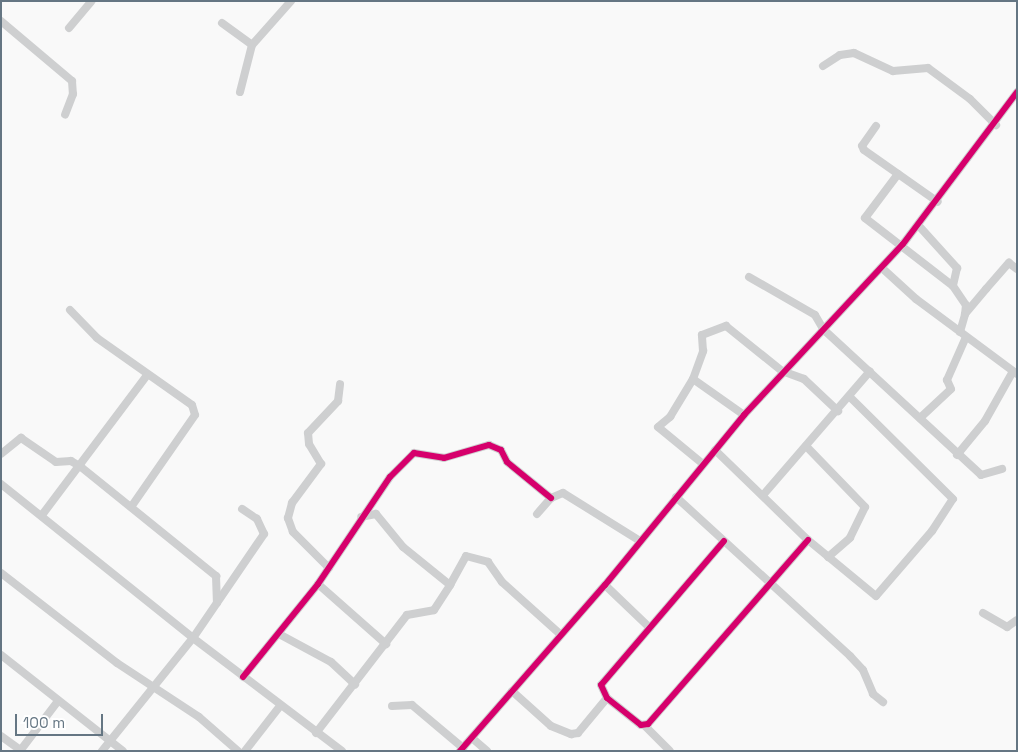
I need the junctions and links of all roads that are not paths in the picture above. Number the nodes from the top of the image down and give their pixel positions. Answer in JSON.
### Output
{"nodes":[{"id":1,"x":92,"y":1,"type":"edge"},
{"id":2,"x":291,"y":1,"type":"edge"},
{"id":3,"x":1,"y":21,"type":"edge"},
{"id":4,"x":222,"y":23,"type":"dead end"},
{"id":5,"x":69,"y":28,"type":"dead end"},
{"id":6,"x":252,"y":45,"type":"junction"},
{"id":7,"x":823,"y":66,"type":"dead end"},
{"id":8,"x":240,"y":92,"type":"dead end"},
{"id":9,"x":1017,"y":92,"type":"edge"},
{"id":10,"x":64,"y":115,"type":"dead end"},
{"id":11,"x":996,"y":125,"type":"junction"},
{"id":12,"x":876,"y":126,"type":"dead end"},
{"id":13,"x":898,"y":174,"type":"junction"},
{"id":14,"x":938,"y":202,"type":"junction"},
{"id":15,"x":919,"y":226,"type":"junction"},
{"id":16,"x":903,"y":244,"type":"junction"},
{"id":17,"x":882,"y":268,"type":"junction"},
{"id":18,"x":1017,"y":269,"type":"edge"},
{"id":19,"x":749,"y":278,"type":"dead end"},
{"id":20,"x":953,"y":286,"type":"junction"},
{"id":21,"x":70,"y":310,"type":"dead end"},
{"id":22,"x":966,"y":314,"type":"junction"},
{"id":23,"x":822,"y":329,"type":"junction"},
{"id":24,"x":963,"y":334,"type":"junction"},
{"id":25,"x":870,"y":371,"type":"junction"},
{"id":26,"x":782,"y":372,"type":"junction"},
{"id":27,"x":1014,"y":373,"type":"edge"},
{"id":28,"x":147,"y":375,"type":"junction"},
{"id":29,"x":693,"y":379,"type":"junction"},
{"id":30,"x":340,"y":384,"type":"dead end"},
{"id":31,"x":850,"y":397,"type":"junction"},
{"id":32,"x":838,"y":411,"type":"junction"},
{"id":33,"x":744,"y":414,"type":"junction"},
{"id":34,"x":920,"y":418,"type":"junction"},
{"id":35,"x":806,"y":446,"type":"junction"},
{"id":36,"x":715,"y":450,"type":"junction"},
{"id":37,"x":1,"y":454,"type":"edge"},
{"id":38,"x":957,"y":455,"type":"junction"},
{"id":39,"x":703,"y":464,"type":"junction"},
{"id":40,"x":81,"y":467,"type":"junction"},
{"id":41,"x":1002,"y":469,"type":"dead end"},
{"id":42,"x":1,"y":480,"type":"edge"},
{"id":43,"x":1,"y":484,"type":"edge"},
{"id":44,"x":764,"y":494,"type":"junction"},
{"id":45,"x":17,"y":496,"type":"junction"},
{"id":46,"x":676,"y":497,"type":"junction"},
{"id":47,"x":550,"y":498,"type":"junction"},
{"id":48,"x":131,"y":507,"type":"junction"},
{"id":49,"x":242,"y":509,"type":"dead end"},
{"id":50,"x":537,"y":514,"type":"dead end"},
{"id":51,"x":42,"y":515,"type":"junction"},
{"id":52,"x":361,"y":517,"type":"junction"},
{"id":53,"x":808,"y":540,"type":"junction"},
{"id":54,"x":640,"y":541,"type":"junction"},
{"id":55,"x":724,"y":541,"type":"junction"},
{"id":56,"x":828,"y":557,"type":"junction"},
{"id":57,"x":329,"y":568,"type":"junction"},
{"id":58,"x":1,"y":573,"type":"edge"},
{"id":59,"x":769,"y":583,"type":"junction"},
{"id":60,"x":318,"y":584,"type":"junction"},
{"id":61,"x":450,"y":585,"type":"junction"},
{"id":62,"x":605,"y":585,"type":"junction"},
{"id":63,"x":217,"y":605,"type":"junction"},
{"id":64,"x":983,"y":613,"type":"dead end"},
{"id":65,"x":1017,"y":620,"type":"edge"},
{"id":66,"x":650,"y":628,"type":"junction"},
{"id":67,"x":279,"y":634,"type":"junction"},
{"id":68,"x":561,"y":635,"type":"junction"},
{"id":69,"x":193,"y":638,"type":"junction"},
{"id":70,"x":386,"y":644,"type":"junction"},
{"id":71,"x":1,"y":656,"type":"edge"},
{"id":72,"x":243,"y":677,"type":"junction"},
{"id":73,"x":355,"y":684,"type":"junction"},
{"id":74,"x":155,"y":685,"type":"junction"},
{"id":75,"x":512,"y":691,"type":"junction"},
{"id":76,"x":607,"y":698,"type":"junction"},
{"id":77,"x":58,"y":701,"type":"junction"},
{"id":78,"x":883,"y":702,"type":"dead end"},
{"id":79,"x":280,"y":706,"type":"junction"},
{"id":80,"x":392,"y":706,"type":"dead end"},
{"id":81,"x":645,"y":726,"type":"junction"},
{"id":82,"x":316,"y":733,"type":"junction"},
{"id":83,"x":1,"y":736,"type":"edge"},
{"id":84,"x":472,"y":738,"type":"junction"},
{"id":85,"x":110,"y":740,"type":"junction"},
{"id":86,"x":461,"y":749,"type":"edge"},
{"id":87,"x":20,"y":751,"type":"edge"},
{"id":88,"x":102,"y":751,"type":"edge"},
{"id":89,"x":123,"y":751,"type":"edge"},
{"id":90,"x":238,"y":751,"type":"edge"},
{"id":91,"x":245,"y":751,"type":"edge"},
{"id":92,"x":342,"y":751,"type":"edge"},
{"id":93,"x":487,"y":751,"type":"edge"},
{"id":94,"x":670,"y":751,"type":"edge"}],
"edges":[{"from":1,"to":5,"type":"street"},
{"from":2,"to":6,"type":"street"},
{"from":3,"to":10,"type":"street"},
{"from":4,"to":6,"type":"street"},
{"from":6,"to":8,"type":"street"},
{"from":7,"to":11,"type":"street"},
{"from":9,"to":11,"type":"street"},
{"from":11,"to":14,"type":"street"},
{"from":12,"to":13,"type":"street"},
{"from":13,"to":14,"type":"street"},
{"from":13,"to":16,"type":"street"},
{"from":14,"to":15,"type":"street"},
{"from":15,"to":16,"type":"street"},
{"from":15,"to":20,"type":"street"},
{"from":16,"to":17,"type":"street"},
{"from":16,"to":20,"type":"street"},
{"from":17,"to":23,"type":"street"},
{"from":17,"to":24,"type":"street"},
{"from":18,"to":22,"type":"street"},
{"from":19,"to":23,"type":"street"},
{"from":20,"to":22,"type":"street"},
{"from":21,"to":28,"type":"street"},
{"from":22,"to":24,"type":"street"},
{"from":23,"to":25,"type":"street"},
{"from":23,"to":26,"type":"street"},
{"from":24,"to":27,"type":"street"},
{"from":24,"to":34,"type":"street"},
{"from":25,"to":31,"type":"street"},
{"from":25,"to":34,"type":"street"},
{"from":26,"to":29,"type":"street"},
{"from":26,"to":32,"type":"street"},
{"from":26,"to":33,"type":"street"},
{"from":27,"to":38,"type":"street"},
{"from":28,"to":40,"type":"street"},
{"from":28,"to":48,"type":"street"},
{"from":29,"to":33,"type":"street"},
{"from":29,"to":39,"type":"street"},
{"from":30,"to":57,"type":"street"},
{"from":31,"to":32,"type":"street"},
{"from":31,"to":56,"type":"street"},
{"from":32,"to":35,"type":"street"},
{"from":33,"to":36,"type":"street"},
{"from":34,"to":38,"type":"street"},
{"from":35,"to":44,"type":"street"},
{"from":35,"to":56,"type":"street"},
{"from":36,"to":39,"type":"street"},
{"from":36,"to":44,"type":"street"},
{"from":37,"to":40,"type":"street"},
{"from":38,"to":41,"type":"street"},
{"from":39,"to":46,"type":"street"},
{"from":40,"to":48,"type":"street"},
{"from":40,"to":51,"type":"street"},
{"from":42,"to":45,"type":"street"},
{"from":43,"to":45,"type":"street"},
{"from":44,"to":53,"type":"street"},
{"from":45,"to":51,"type":"street"},
{"from":46,"to":54,"type":"street"},
{"from":46,"to":55,"type":"street"},
{"from":47,"to":50,"type":"street"},
{"from":47,"to":52,"type":"street"},
{"from":47,"to":54,"type":"street"},
{"from":48,"to":63,"type":"street"},
{"from":49,"to":63,"type":"street"},
{"from":51,"to":69,"type":"street"},
{"from":52,"to":57,"type":"street"},
{"from":52,"to":61,"type":"street"},
{"from":53,"to":56,"type":"street"},
{"from":53,"to":59,"type":"street"},
{"from":54,"to":62,"type":"street"},
{"from":55,"to":59,"type":"street"},
{"from":55,"to":66,"type":"street"},
{"from":57,"to":60,"type":"street"},
{"from":58,"to":74,"type":"street"},
{"from":59,"to":78,"type":"street"},
{"from":59,"to":81,"type":"street"},
{"from":60,"to":67,"type":"street"},
{"from":60,"to":70,"type":"street"},
{"from":61,"to":68,"type":"street"},
{"from":61,"to":70,"type":"street"},
{"from":62,"to":66,"type":"street"},
{"from":62,"to":68,"type":"street"},
{"from":63,"to":69,"type":"street"},
{"from":64,"to":65,"type":"street"},
{"from":66,"to":76,"type":"street"},
{"from":67,"to":72,"type":"street"},
{"from":67,"to":73,"type":"street"},
{"from":68,"to":75,"type":"street"},
{"from":69,"to":72,"type":"street"},
{"from":69,"to":74,"type":"street"},
{"from":70,"to":73,"type":"street"},
{"from":71,"to":77,"type":"street"},
{"from":72,"to":79,"type":"street"},
{"from":73,"to":82,"type":"street"},
{"from":74,"to":85,"type":"street"},
{"from":74,"to":90,"type":"street"},
{"from":75,"to":76,"type":"street"},
{"from":75,"to":84,"type":"street"},
{"from":76,"to":81,"type":"street"},
{"from":77,"to":85,"type":"street"},
{"from":77,"to":87,"type":"street"},
{"from":79,"to":82,"type":"street"},
{"from":79,"to":91,"type":"street"},
{"from":80,"to":86,"type":"street"},
{"from":81,"to":94,"type":"street"},
{"from":82,"to":92,"type":"street"},
{"from":83,"to":87,"type":"street"},
{"from":84,"to":86,"type":"street"},
{"from":84,"to":93,"type":"street"},
{"from":85,"to":88,"type":"street"},
{"from":85,"to":89,"type":"street"}]}
